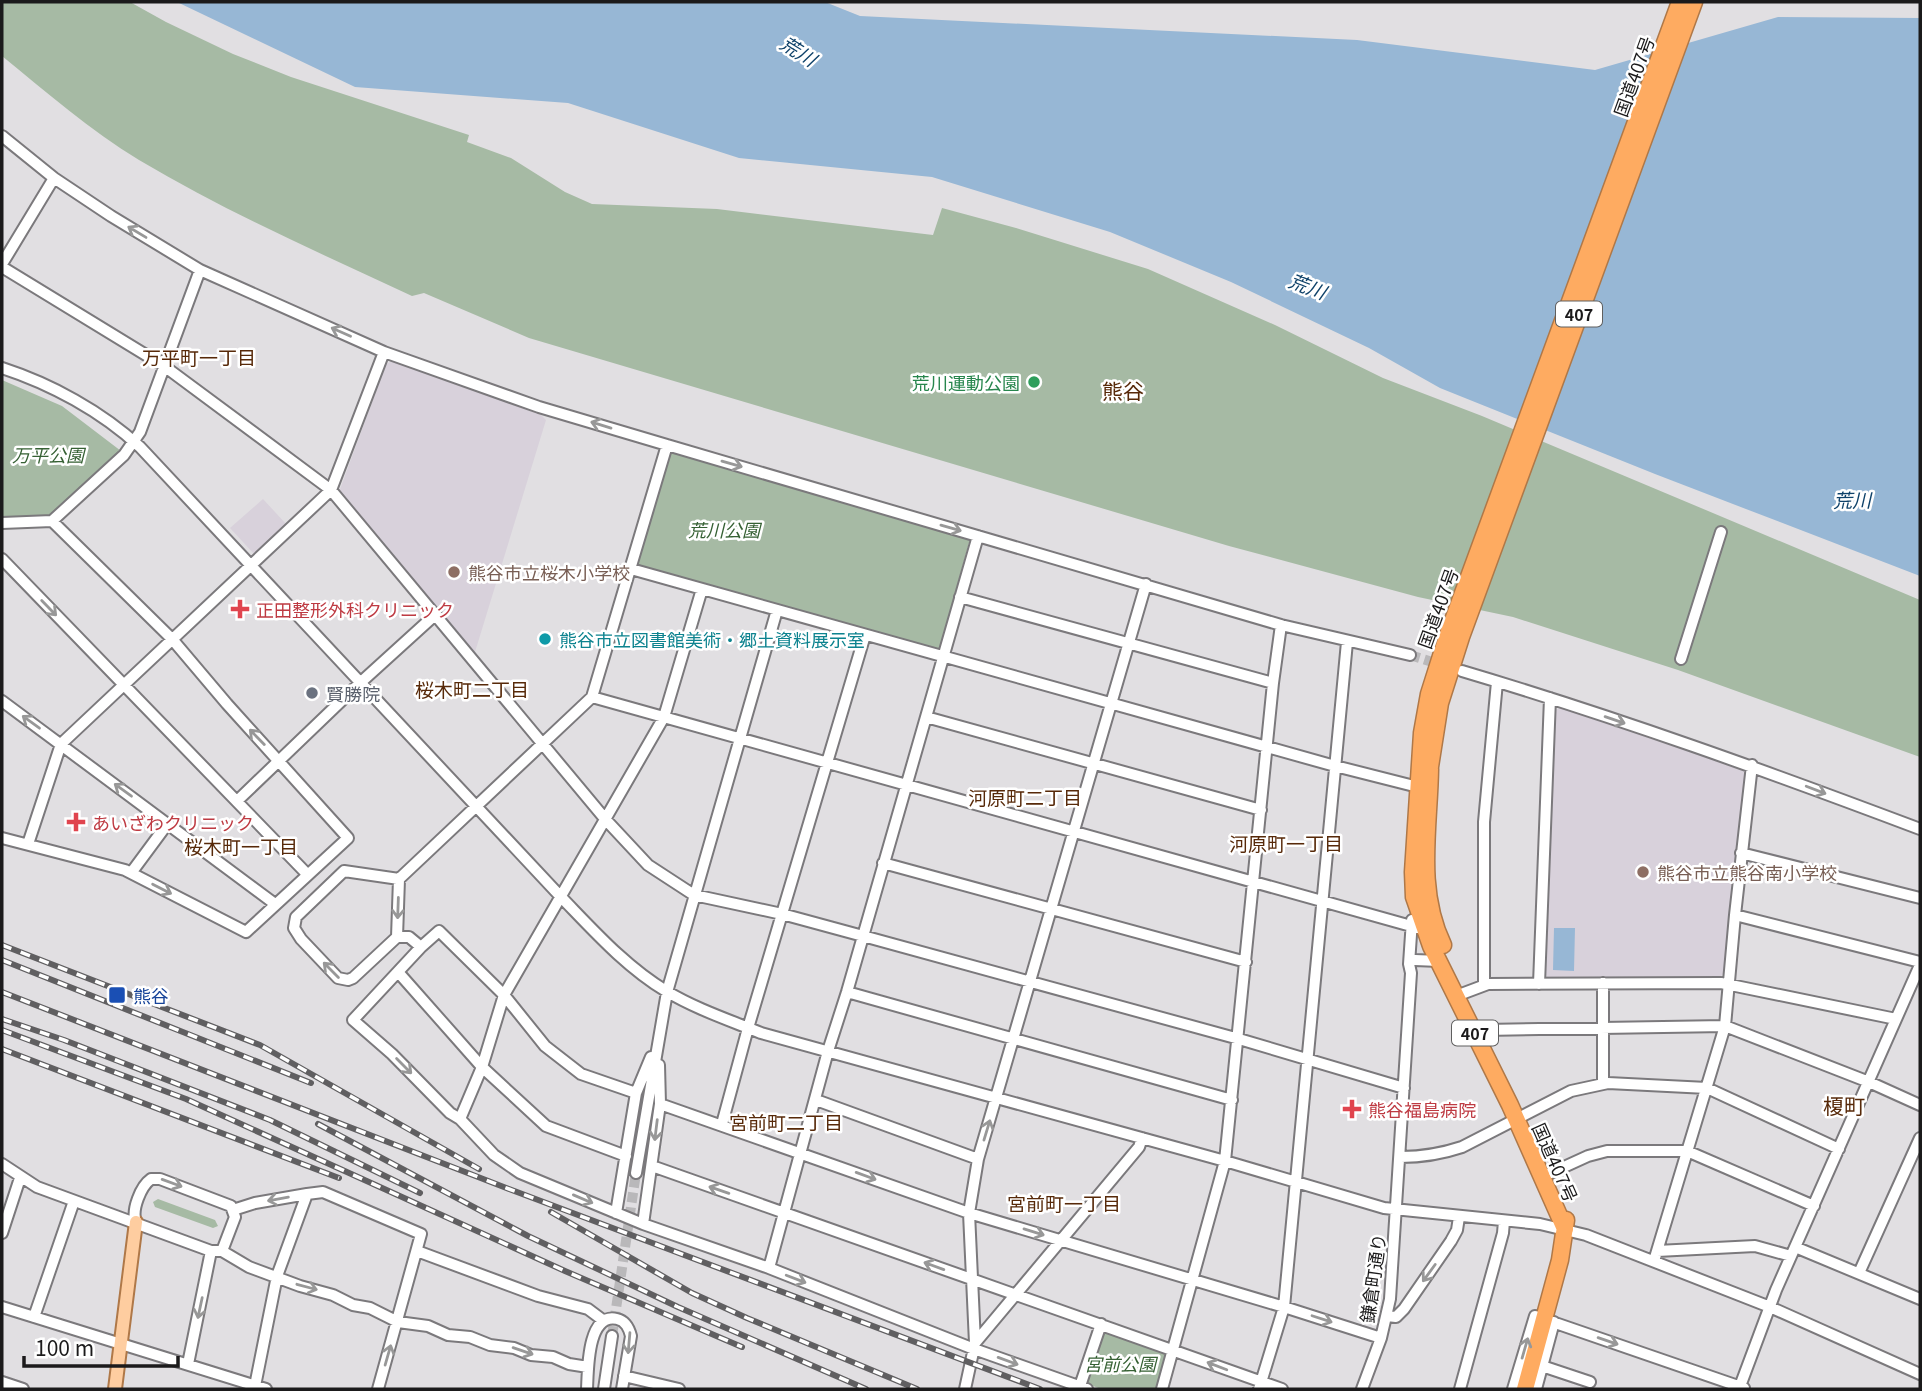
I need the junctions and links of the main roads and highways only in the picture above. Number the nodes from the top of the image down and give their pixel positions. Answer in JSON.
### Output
{"nodes":[{"id":1,"x":1680,"y":2,"type":"edge"},
{"id":2,"x":1694,"y":2,"type":"edge"},
{"id":3,"x":1459,"y":624,"type":"junction"},
{"id":4,"x":1430,"y":769,"type":"junction"},
{"id":5,"x":1420,"y":920,"type":"junction"},
{"id":6,"x":1461,"y":994,"type":"junction"},
{"id":7,"x":136,"y":1222,"type":"road end"},
{"id":8,"x":1525,"y":1387,"type":"edge"},
{"id":9,"x":116,"y":1389,"type":"edge"}],
"edges":[{"from":1,"to":3,"type":"highway","name":"国道407号","number":"407"},
{"from":2,"to":3,"type":"highway","name":"国道407号","number":"407"},
{"from":3,"to":4,"type":"highway","name":"国道407号","number":"407"},
{"from":3,"to":5,"type":"highway","name":"国道407号","number":"407"},
{"from":4,"to":5,"type":"highway"},
{"from":4,"to":5,"type":"highway","number":"407"},
{"from":5,"to":6,"type":"highway","name":"国道407号","number":"407"},
{"from":5,"to":6,"type":"highway","name":"国道407号","number":"407"},
{"from":6,"to":8,"type":"highway","name":"国道407号","number":"407"},
{"from":7,"to":9,"type":"main road"}]}
